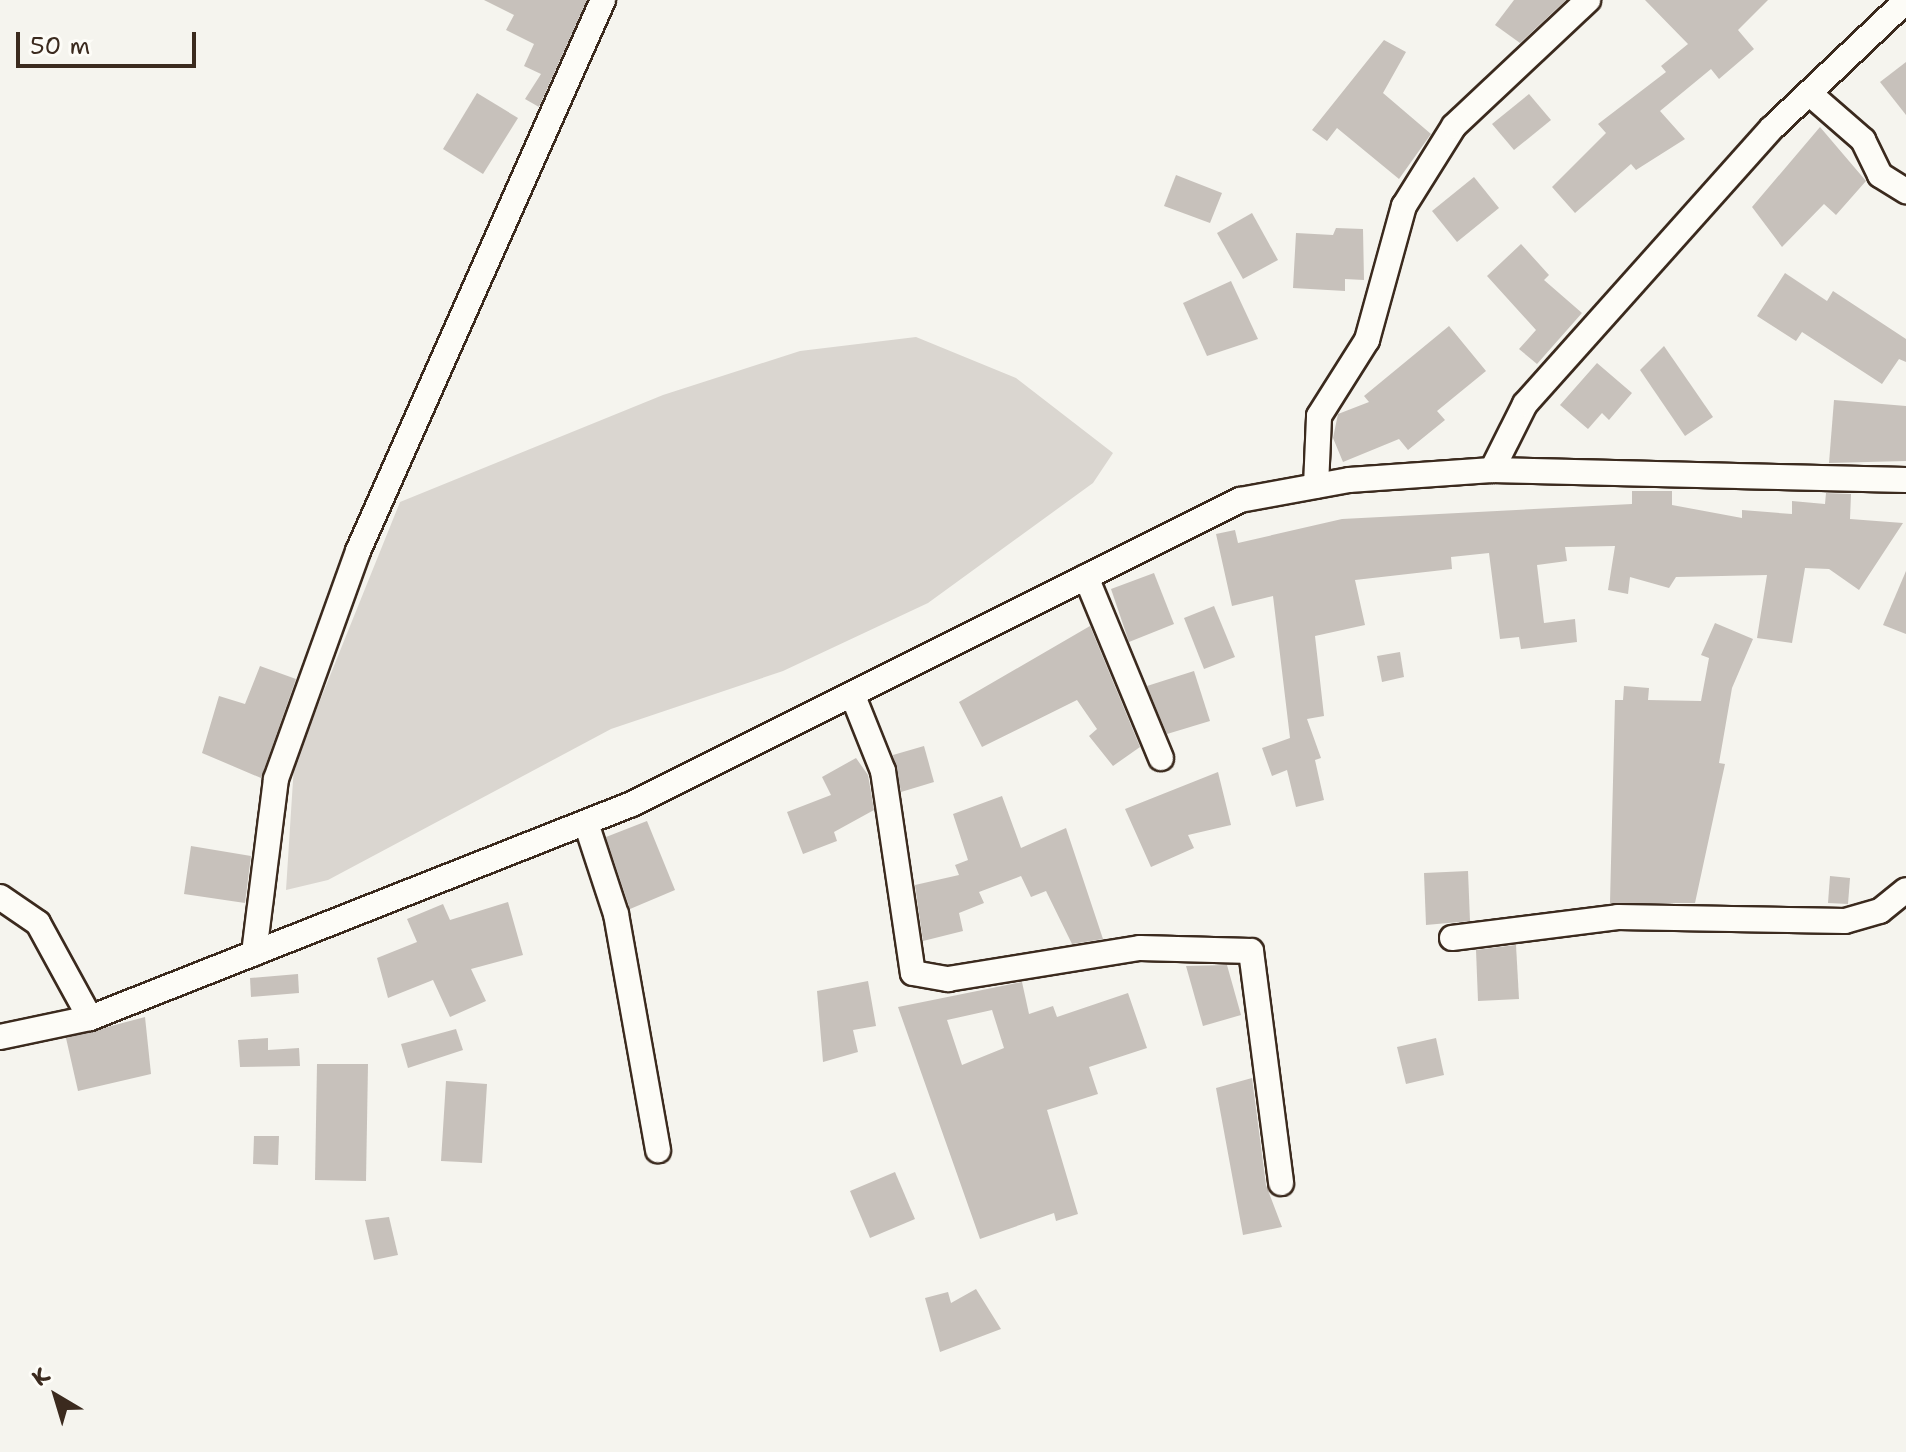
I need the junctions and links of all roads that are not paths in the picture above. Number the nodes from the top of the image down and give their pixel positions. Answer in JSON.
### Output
{"nodes":[{"id":1,"x":603,"y":0,"type":"edge"},
{"id":2,"x":1582,"y":1,"type":"edge"},
{"id":3,"x":1899,"y":5,"type":"edge"},
{"id":4,"x":1809,"y":93,"type":"junction"},
{"id":5,"x":1906,"y":191,"type":"edge"},
{"id":6,"x":1492,"y":470,"type":"junction"},
{"id":7,"x":1906,"y":480,"type":"edge"},
{"id":8,"x":1316,"y":486,"type":"junction"},
{"id":9,"x":1086,"y":577,"type":"junction"},
{"id":10,"x":853,"y":696,"type":"junction"},
{"id":11,"x":1161,"y":758,"type":"dead end"},
{"id":12,"x":586,"y":823,"type":"junction"},
{"id":13,"x":1906,"y":890,"type":"edge"},
{"id":14,"x":0,"y":897,"type":"edge"},
{"id":15,"x":1452,"y":938,"type":"dead end"},
{"id":16,"x":254,"y":953,"type":"junction"},
{"id":17,"x":90,"y":1018,"type":"junction"},
{"id":18,"x":0,"y":1037,"type":"edge"},
{"id":19,"x":658,"y":1150,"type":"dead end"},
{"id":20,"x":1281,"y":1183,"type":"dead end"}],
"edges":[{"from":1,"to":16,"type":"street"},
{"from":2,"to":8,"type":"street"},
{"from":3,"to":4,"type":"street"},
{"from":4,"to":5,"type":"street"},
{"from":4,"to":6,"type":"street"},
{"from":6,"to":7,"type":"street"},
{"from":6,"to":8,"type":"street"},
{"from":8,"to":9,"type":"street"},
{"from":9,"to":10,"type":"street"},
{"from":9,"to":11,"type":"street"},
{"from":10,"to":12,"type":"street"},
{"from":10,"to":20,"type":"street"},
{"from":12,"to":16,"type":"street"},
{"from":12,"to":19,"type":"street"},
{"from":13,"to":15,"type":"street"},
{"from":14,"to":17,"type":"street"},
{"from":16,"to":17,"type":"street"},
{"from":17,"to":18,"type":"street"}]}
